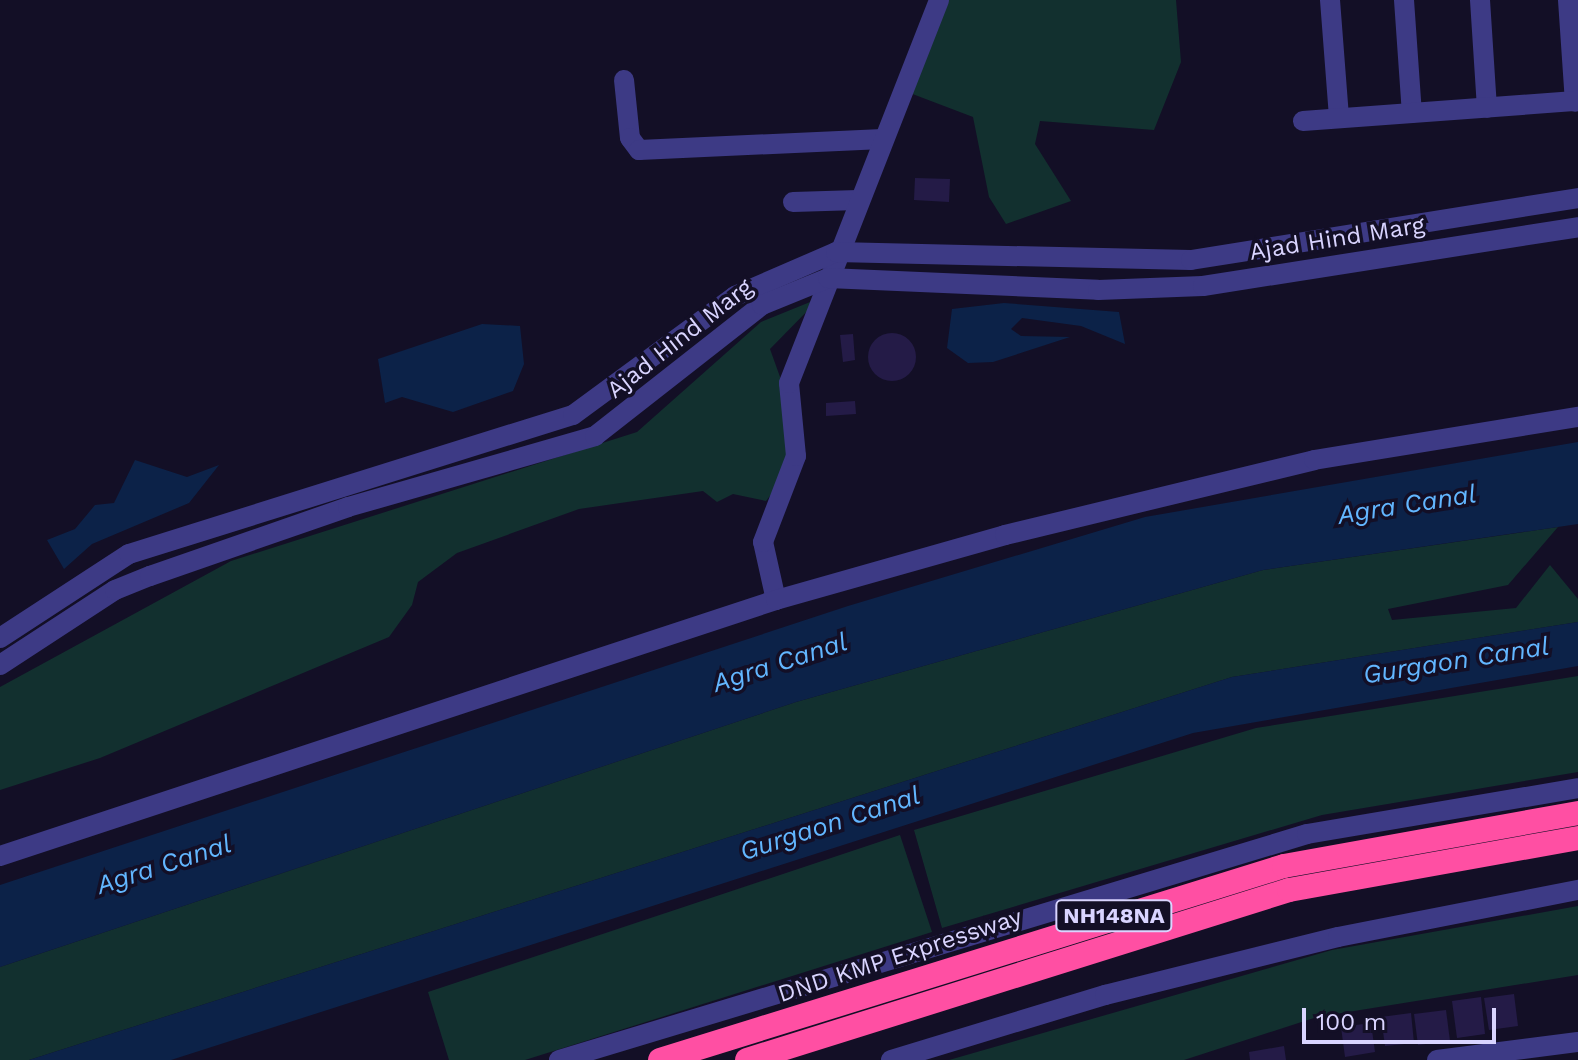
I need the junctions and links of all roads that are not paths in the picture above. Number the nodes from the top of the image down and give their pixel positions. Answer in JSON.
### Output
{"nodes":[{"id":1,"x":939,"y":0,"type":"edge"},
{"id":2,"x":1330,"y":0,"type":"edge"},
{"id":3,"x":1404,"y":0,"type":"edge"},
{"id":4,"x":1480,"y":0,"type":"edge"},
{"id":5,"x":1568,"y":0,"type":"edge"},
{"id":6,"x":624,"y":80,"type":"dead end"},
{"id":7,"x":1576,"y":102,"type":"edge"},
{"id":8,"x":1487,"y":108,"type":"junction"},
{"id":9,"x":1412,"y":113,"type":"junction"},
{"id":10,"x":1339,"y":118,"type":"junction"},
{"id":11,"x":1303,"y":121,"type":"dead end"},
{"id":12,"x":883,"y":139,"type":"junction"},
{"id":13,"x":1578,"y":198,"type":"edge"},
{"id":14,"x":858,"y":200,"type":"junction"},
{"id":15,"x":793,"y":202,"type":"dead end"},
{"id":16,"x":1578,"y":227,"type":"edge"},
{"id":17,"x":836,"y":252,"type":"junction"},
{"id":18,"x":828,"y":278,"type":"junction"},
{"id":19,"x":1578,"y":417,"type":"edge"},
{"id":20,"x":776,"y":600,"type":"junction"},
{"id":21,"x":0,"y":638,"type":"edge"},
{"id":22,"x":0,"y":665,"type":"edge"},
{"id":23,"x":1578,"y":788,"type":"edge"},
{"id":24,"x":1578,"y":813,"type":"edge"},
{"id":25,"x":1578,"y":838,"type":"edge"},
{"id":26,"x":0,"y":856,"type":"edge"},
{"id":27,"x":1578,"y":890,"type":"edge"},
{"id":28,"x":1578,"y":1042,"type":"edge"},
{"id":29,"x":559,"y":1060,"type":"edge"},
{"id":30,"x":660,"y":1060,"type":"edge"},
{"id":31,"x":747,"y":1060,"type":"edge"},
{"id":32,"x":891,"y":1060,"type":"edge"},
{"id":33,"x":1437,"y":1060,"type":"edge"}],
"edges":[{"from":1,"to":12,"type":"street"},
{"from":2,"to":10,"type":"street"},
{"from":3,"to":9,"type":"street"},
{"from":4,"to":8,"type":"street"},
{"from":5,"to":7,"type":"street"},
{"from":6,"to":12,"type":"street"},
{"from":7,"to":8,"type":"street"},
{"from":8,"to":9,"type":"street"},
{"from":9,"to":10,"type":"street"},
{"from":10,"to":11,"type":"street"},
{"from":12,"to":14,"type":"street"},
{"from":13,"to":17,"type":"street"},
{"from":14,"to":15,"type":"street"},
{"from":14,"to":17,"type":"street"},
{"from":16,"to":18,"type":"street","name":"Ajad Hind Marg"},
{"from":17,"to":18,"type":"street"},
{"from":17,"to":21,"type":"street"},
{"from":18,"to":20,"type":"street"},
{"from":18,"to":22,"type":"street","name":"Ajad Hind Marg"},
{"from":19,"to":20,"type":"street"},
{"from":20,"to":26,"type":"street"},
{"from":23,"to":29,"type":"street"},
{"from":24,"to":30,"type":"highway","name":"DND KMP Expressway","number":"NH148NA"},
{"from":25,"to":31,"type":"highway","number":"NH148NA"},
{"from":27,"to":32,"type":"street"},
{"from":28,"to":33,"type":"street"}]}
